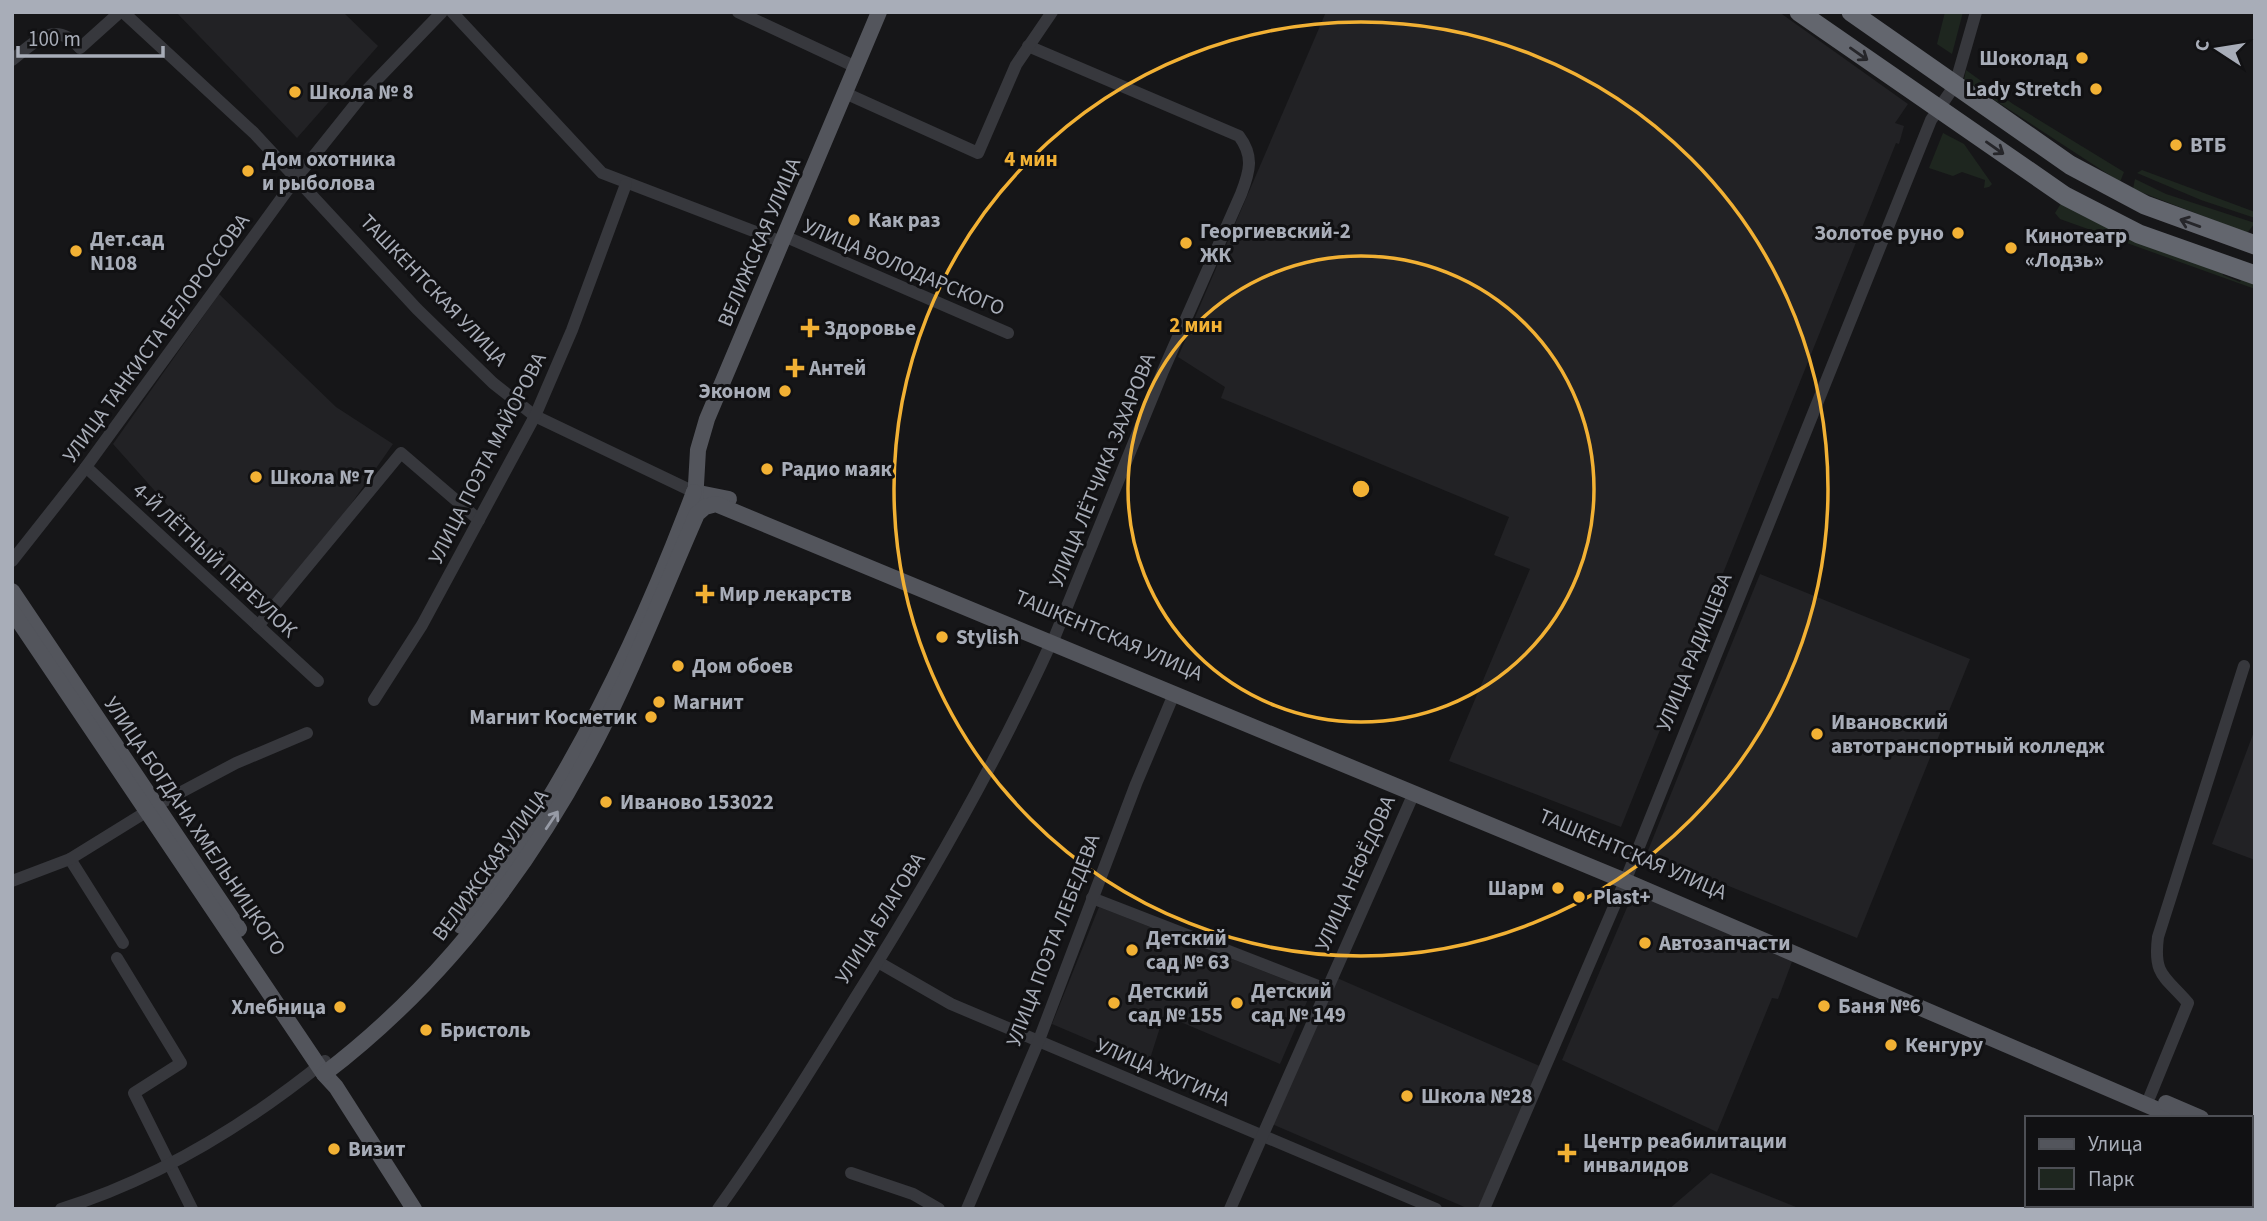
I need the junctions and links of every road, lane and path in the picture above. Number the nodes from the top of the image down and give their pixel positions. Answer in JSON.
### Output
{"nodes":[{"id":1,"x":121,"y":12,"type":"edge"},
{"id":2,"x":442,"y":12,"type":"edge"},
{"id":3,"x":452,"y":12,"type":"edge"},
{"id":4,"x":738,"y":12,"type":"edge"},
{"id":5,"x":879,"y":12,"type":"edge"},
{"id":6,"x":1052,"y":12,"type":"edge"},
{"id":7,"x":1800,"y":12,"type":"edge"},
{"id":8,"x":1851,"y":12,"type":"edge"},
{"id":9,"x":1976,"y":12,"type":"edge"},
{"id":10,"x":1028,"y":46,"type":"junction"},
{"id":11,"x":12,"y":60,"type":"edge"},
{"id":12,"x":856,"y":67,"type":"junction"},
{"id":13,"x":1955,"y":85,"type":"junction"},
{"id":14,"x":845,"y":93,"type":"junction"},
{"id":15,"x":1939,"y":109,"type":"junction"},
{"id":16,"x":297,"y":177,"type":"junction"},
{"id":17,"x":626,"y":184,"type":"junction"},
{"id":18,"x":783,"y":239,"type":"junction"},
{"id":19,"x":2255,"y":245,"type":"edge"},
{"id":20,"x":2255,"y":275,"type":"edge"},
{"id":21,"x":1008,"y":333,"type":"dead end"},
{"id":22,"x":535,"y":416,"type":"junction"},
{"id":23,"x":86,"y":467,"type":"junction"},
{"id":24,"x":693,"y":504,"type":"junction"},
{"id":25,"x":479,"y":520,"type":"junction"},
{"id":26,"x":12,"y":561,"type":"edge"},
{"id":27,"x":12,"y":591,"type":"edge"},
{"id":28,"x":12,"y":611,"type":"edge"},
{"id":29,"x":258,"y":626,"type":"junction"},
{"id":30,"x":1053,"y":639,"type":"junction"},
{"id":31,"x":2244,"y":666,"type":"dead end"},
{"id":32,"x":318,"y":681,"type":"dead end"},
{"id":33,"x":1175,"y":690,"type":"junction"},
{"id":34,"x":374,"y":700,"type":"dead end"},
{"id":35,"x":307,"y":733,"type":"dead end"},
{"id":36,"x":1415,"y":790,"type":"junction"},
{"id":37,"x":152,"y":808,"type":"junction"},
{"id":38,"x":70,"y":859,"type":"junction"},
{"id":39,"x":1626,"y":877,"type":"junction"},
{"id":40,"x":12,"y":881,"type":"edge"},
{"id":41,"x":1092,"y":898,"type":"junction"},
{"id":42,"x":123,"y":943,"type":"dead end"},
{"id":43,"x":117,"y":958,"type":"dead end"},
{"id":44,"x":878,"y":962,"type":"junction"},
{"id":45,"x":1326,"y":989,"type":"junction"},
{"id":46,"x":1039,"y":1040,"type":"junction"},
{"id":47,"x":321,"y":1069,"type":"junction"},
{"id":48,"x":2148,"y":1100,"type":"junction"},
{"id":49,"x":2174,"y":1116,"type":"edge"},
{"id":50,"x":2195,"y":1116,"type":"edge"},
{"id":51,"x":1262,"y":1135,"type":"junction"},
{"id":52,"x":171,"y":1162,"type":"junction"},
{"id":53,"x":851,"y":1173,"type":"dead end"},
{"id":54,"x":61,"y":1209,"type":"edge"},
{"id":55,"x":192,"y":1209,"type":"edge"},
{"id":56,"x":414,"y":1209,"type":"edge"},
{"id":57,"x":718,"y":1209,"type":"edge"},
{"id":58,"x":939,"y":1209,"type":"edge"},
{"id":59,"x":967,"y":1209,"type":"edge"},
{"id":60,"x":1230,"y":1209,"type":"edge"},
{"id":61,"x":1436,"y":1209,"type":"edge"},
{"id":62,"x":1484,"y":1209,"type":"edge"}],
"edges":[{"from":1,"to":11,"type":"street"},
{"from":1,"to":16,"type":"street","name":"ТАШКЕНТСКАЯ УЛИЦА"},
{"from":2,"to":16,"type":"street","name":"УЛИЦА ТАНКИСТА БЕЛОРОССОВА"},
{"from":3,"to":17,"type":"street","name":"УЛИЦА ВОЛОДАРСКОГО"},
{"from":4,"to":12,"type":"street"},
{"from":5,"to":12,"type":"main road","name":"ВЕЛИЖСКАЯ УЛИЦА"},
{"from":6,"to":10,"type":"street"},
{"from":7,"to":15,"type":"highway","one_way":true},
{"from":8,"to":13,"type":"highway"},
{"from":9,"to":13,"type":"street","name":"УЛИЦА РАДИЩЕВА"},
{"from":10,"to":14,"type":"street"},
{"from":10,"to":30,"type":"street","name":"УЛИЦА ЛЁТЧИКА ЗАХАРОВА"},
{"from":12,"to":14,"type":"main road","name":"ВЕЛИЖСКАЯ УЛИЦА"},
{"from":13,"to":15,"type":"street","name":"УЛИЦА РАДИЩЕВА"},
{"from":19,"to":13,"type":"highway","one_way":true},
{"from":14,"to":18,"type":"main road","name":"ВЕЛИЖСКАЯ УЛИЦА"},
{"from":15,"to":20,"type":"highway","one_way":true},
{"from":15,"to":39,"type":"street","name":"УЛИЦА РАДИЩЕВА"},
{"from":16,"to":22,"type":"street","name":"ТАШКЕНТСКАЯ УЛИЦА"},
{"from":16,"to":23,"type":"street","name":"УЛИЦА ТАНКИСТА БЕЛОРОССОВА"},
{"from":17,"to":18,"type":"street","name":"УЛИЦА ВОЛОДАРСКОГО"},
{"from":17,"to":22,"type":"street","name":"УЛИЦА ПОЭТА МАЙОРОВА"},
{"from":18,"to":21,"type":"street","name":"УЛИЦА ВОЛОДАРСКОГО"},
{"from":18,"to":24,"type":"main road","name":"ВЕЛИЖСКАЯ УЛИЦА"},
{"from":22,"to":24,"type":"street","name":"ТАШКЕНТСКАЯ УЛИЦА"},
{"from":22,"to":25,"type":"street","name":"УЛИЦА ПОЭТА МАЙОРОВА"},
{"from":23,"to":26,"type":"street","name":"УЛИЦА ТАНКИСТА БЕЛОРОССОВА"},
{"from":23,"to":29,"type":"street","name":"4-Й ЛЁТНЫЙ ПЕРЕУЛОК"},
{"from":24,"to":30,"type":"main road","name":"ТАШКЕНТСКАЯ УЛИЦА"},
{"from":24,"to":47,"type":"main road","name":"ВЕЛИЖСКАЯ УЛИЦА"},
{"from":25,"to":29,"type":"street"},
{"from":25,"to":34,"type":"street","name":"УЛИЦА ПОЭТА МАЙОРОВА"},
{"from":27,"to":37,"type":"main road","name":"УЛИЦА БОГДАНА ХМЕЛЬНИЦКОГО"},
{"from":28,"to":37,"type":"main road","name":"УЛИЦА БОГДАНА ХМЕЛЬНИЦКОГО"},
{"from":29,"to":32,"type":"street","name":"4-Й ЛЁТНЫЙ ПЕРЕУЛОК"},
{"from":30,"to":33,"type":"main road","name":"ТАШКЕНТСКАЯ УЛИЦА"},
{"from":30,"to":44,"type":"street","name":"УЛИЦА БЛАГОВА"},
{"from":31,"to":48,"type":"street"},
{"from":33,"to":36,"type":"main road","name":"ТАШКЕНТСКАЯ УЛИЦА"},
{"from":33,"to":41,"type":"street","name":"УЛИЦА ПОЭТА ЛЕБЕДЕВА"},
{"from":35,"to":37,"type":"street"},
{"from":36,"to":39,"type":"main road","name":"ТАШКЕНТСКАЯ УЛИЦА"},
{"from":36,"to":45,"type":"street","name":"УЛИЦА НЕФЁДОВА"},
{"from":37,"to":38,"type":"street"},
{"from":37,"to":47,"type":"main road","name":"УЛИЦА БОГДАНА ХМЕЛЬНИЦКОГО"},
{"from":38,"to":40,"type":"street"},
{"from":38,"to":42,"type":"street"},
{"from":39,"to":48,"type":"main road","name":"ТАШКЕНТСКАЯ УЛИЦА"},
{"from":39,"to":62,"type":"street","name":"УЛИЦА РАДИЩЕВА"},
{"from":41,"to":45,"type":"street"},
{"from":41,"to":46,"type":"street","name":"УЛИЦА ПОЭТА ЛЕБЕДЕВА"},
{"from":43,"to":52,"type":"street"},
{"from":44,"to":46,"type":"street","name":"УЛИЦА ЖУГИНА"},
{"from":44,"to":57,"type":"street","name":"УЛИЦА БЛАГОВА"},
{"from":45,"to":51,"type":"street","name":"УЛИЦА НЕФЁДОВА"},
{"from":46,"to":51,"type":"street","name":"УЛИЦА ЖУГИНА"},
{"from":46,"to":59,"type":"street","name":"УЛИЦА ПОЭТА ЛЕБЕДЕВА"},
{"from":47,"to":52,"type":"street","name":"ВЕЛИЖСКАЯ УЛИЦА"},
{"from":47,"to":56,"type":"main road","name":"УЛИЦА БОГДАНА ХМЕЛЬНИЦКОГО"},
{"from":48,"to":49,"type":"main road","name":"ТАШКЕНТСКАЯ УЛИЦА"},
{"from":48,"to":50,"type":"main road","name":"ТАШКЕНТСКАЯ УЛИЦА"},
{"from":51,"to":60,"type":"street","name":"УЛИЦА НЕФЁДОВА"},
{"from":51,"to":61,"type":"street","name":"УЛИЦА ЖУГИНА"},
{"from":52,"to":54,"type":"street","name":"ВЕЛИЖСКАЯ УЛИЦА"},
{"from":52,"to":55,"type":"street"},
{"from":53,"to":58,"type":"street"}]}
